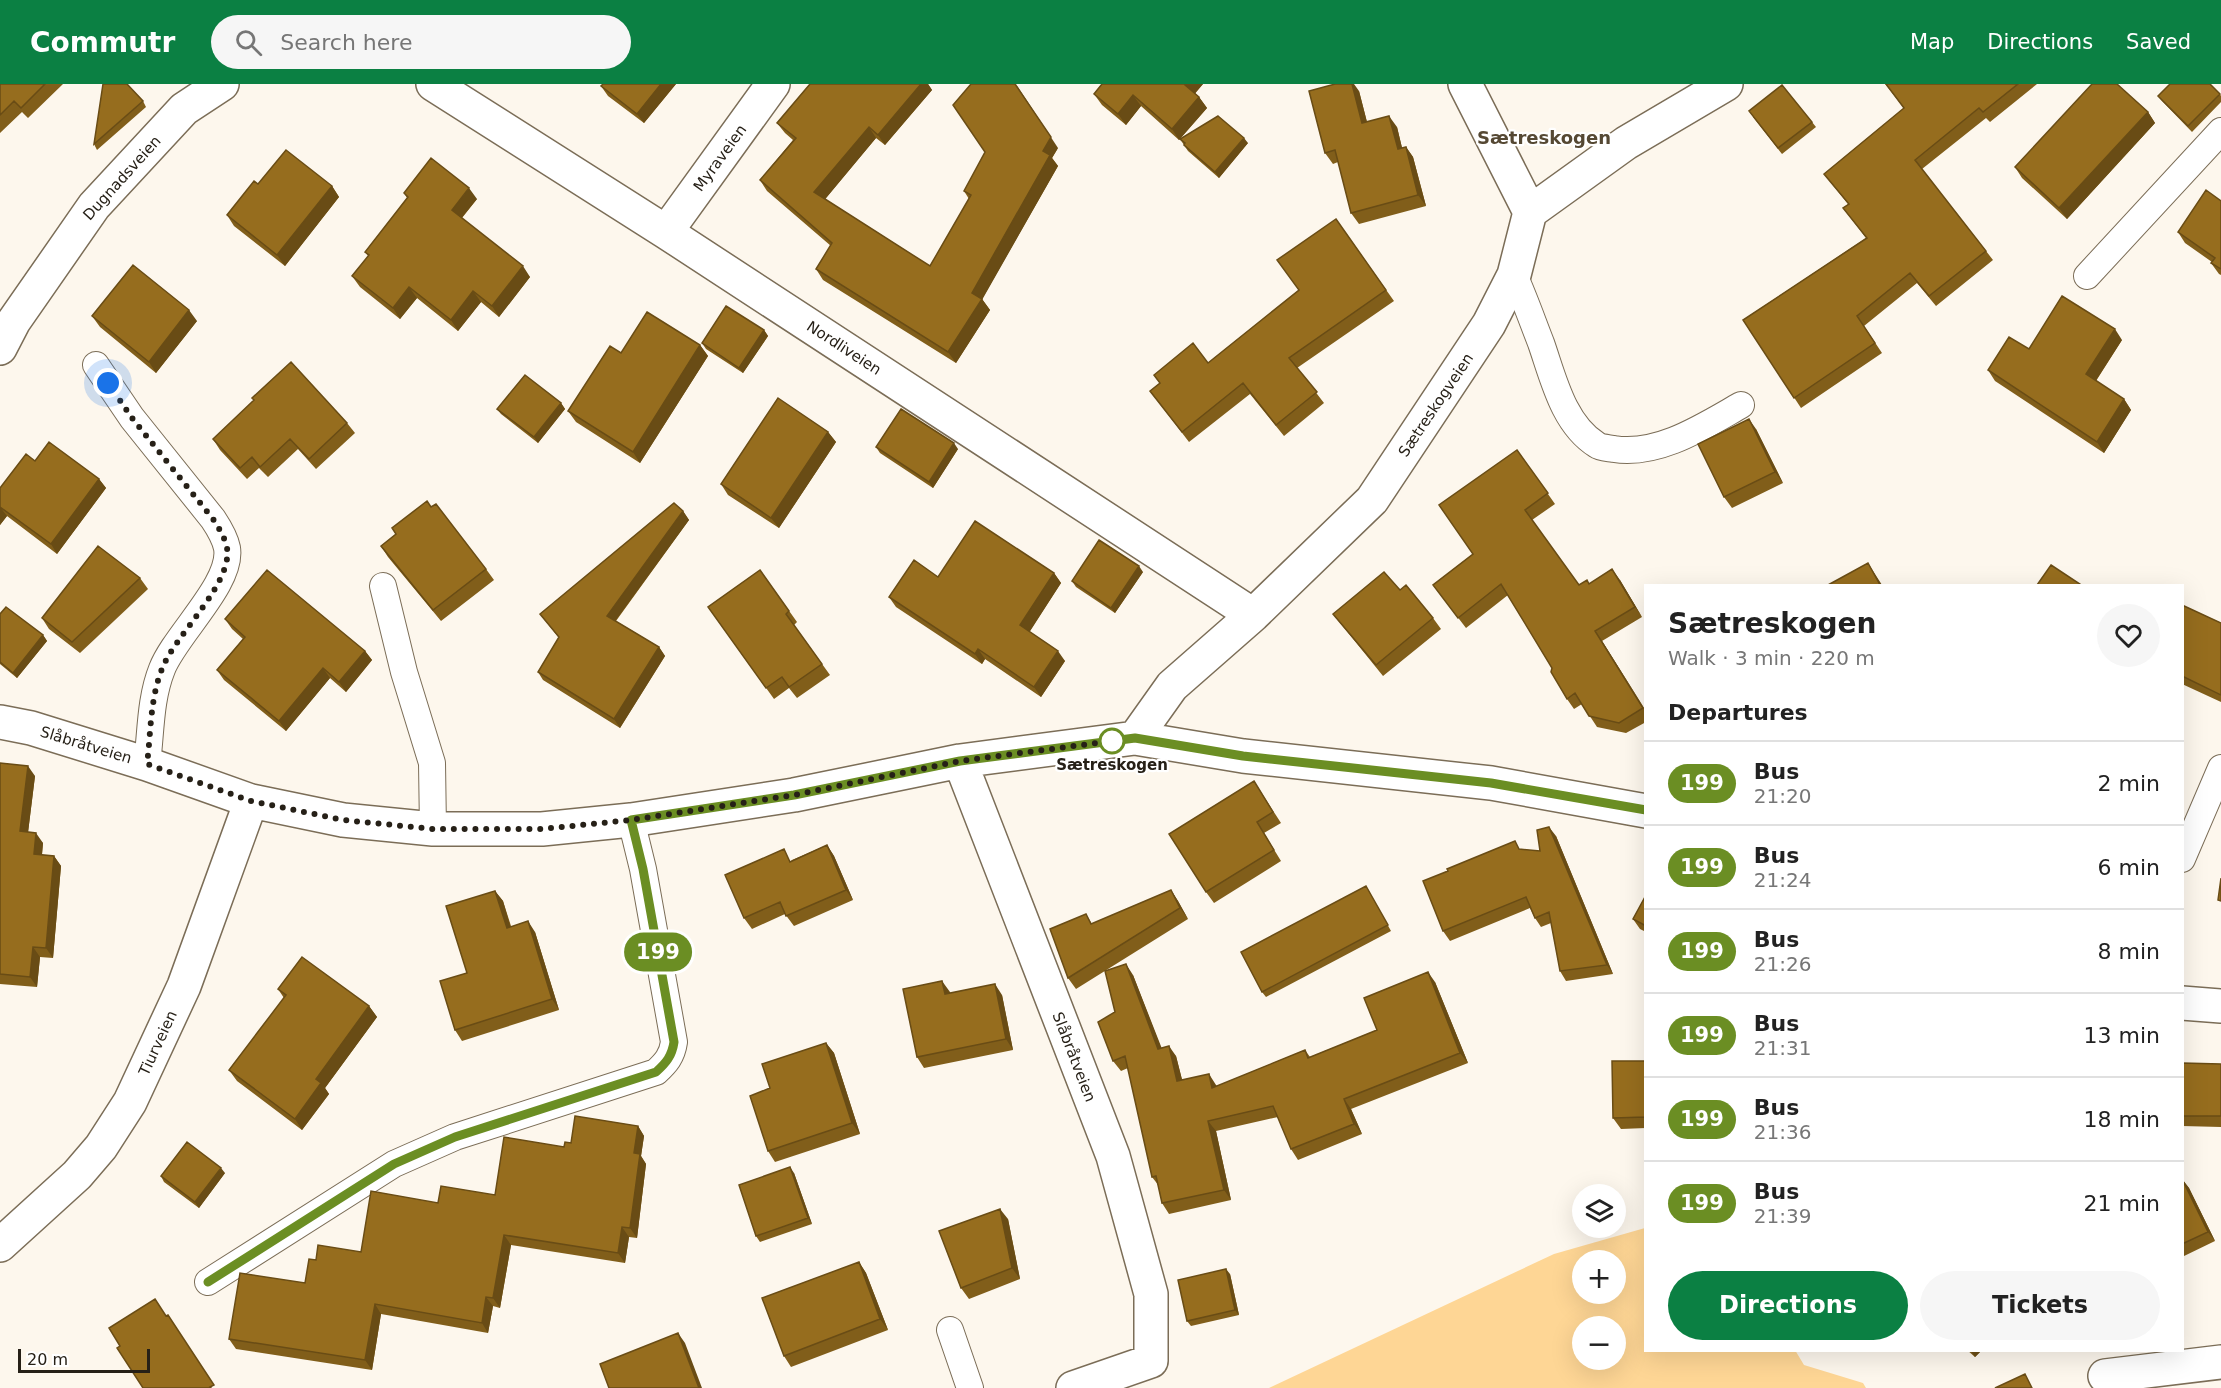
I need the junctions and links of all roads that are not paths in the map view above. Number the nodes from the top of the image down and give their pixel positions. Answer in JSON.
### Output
{"nodes":[{"id":1,"x":222,"y":84,"type":"edge"},
{"id":2,"x":433,"y":84,"type":"edge"},
{"id":3,"x":773,"y":84,"type":"edge"},
{"id":4,"x":1465,"y":84,"type":"edge"},
{"id":5,"x":1726,"y":84,"type":"edge"},
{"id":6,"x":2221,"y":130,"type":"edge"},
{"id":7,"x":1530,"y":212,"type":"junction"},
{"id":8,"x":666,"y":232,"type":"junction"},
{"id":9,"x":1514,"y":275,"type":"junction"},
{"id":10,"x":2087,"y":276,"type":"dead end"},
{"id":11,"x":0,"y":348,"type":"edge"},
{"id":12,"x":96,"y":365,"type":"dead end"},
{"id":13,"x":1741,"y":405,"type":"dead end"},
{"id":14,"x":383,"y":586,"type":"dead end"},
{"id":15,"x":1253,"y":615,"type":"junction"},
{"id":16,"x":0,"y":722,"type":"edge"},
{"id":17,"x":1135,"y":738,"type":"junction"},
{"id":18,"x":960,"y":761,"type":"junction"},
{"id":19,"x":147,"y":764,"type":"junction"},
{"id":20,"x":2221,"y":768,"type":"edge"},
{"id":21,"x":251,"y":801,"type":"junction"},
{"id":22,"x":1644,"y":810,"type":"edge"},
{"id":23,"x":631,"y":820,"type":"junction"},
{"id":24,"x":433,"y":829,"type":"junction"},
{"id":25,"x":2184,"y":854,"type":"edge"},
{"id":26,"x":2184,"y":1003,"type":"edge"},
{"id":27,"x":2221,"y":1006,"type":"edge"},
{"id":28,"x":0,"y":1245,"type":"edge"},
{"id":29,"x":208,"y":1282,"type":"dead end"},
{"id":30,"x":950,"y":1330,"type":"dead end"},
{"id":31,"x":2221,"y":1362,"type":"edge"},
{"id":32,"x":2105,"y":1376,"type":"dead end"},
{"id":33,"x":970,"y":1388,"type":"edge"},
{"id":34,"x":1073,"y":1388,"type":"edge"}],
"edges":[{"from":1,"to":11,"type":"street","name":"Dugnadsveien"},
{"from":2,"to":8,"type":"street","name":"Nordliveien"},
{"from":3,"to":8,"type":"street","name":"Myraveien"},
{"from":4,"to":7,"type":"street"},
{"from":5,"to":7,"type":"street"},
{"from":6,"to":10,"type":"lane"},
{"from":7,"to":9,"type":"street","name":"Sætreskogveien"},
{"from":8,"to":15,"type":"street","name":"Nordliveien"},
{"from":9,"to":13,"type":"lane"},
{"from":9,"to":15,"type":"street","name":"Sætreskogveien"},
{"from":12,"to":19,"type":"lane"},
{"from":14,"to":24,"type":"lane"},
{"from":15,"to":17,"type":"street","name":"Sætreskogveien"},
{"from":16,"to":19,"type":"street","name":"Slåbråtveien"},
{"from":17,"to":18,"type":"street","name":"Slåbråtveien"},
{"from":17,"to":22,"type":"street","name":"Slåbråtveien"},
{"from":18,"to":23,"type":"street","name":"Slåbråtveien"},
{"from":18,"to":34,"type":"street","name":"Slåbråtveien"},
{"from":19,"to":21,"type":"street","name":"Slåbråtveien"},
{"from":20,"to":25,"type":"lane"},
{"from":21,"to":24,"type":"street","name":"Slåbråtveien"},
{"from":21,"to":28,"type":"street","name":"Tiurveien"},
{"from":23,"to":24,"type":"street","name":"Slåbråtveien"},
{"from":23,"to":29,"type":"lane"},
{"from":26,"to":27,"type":"street"},
{"from":30,"to":33,"type":"lane"},
{"from":31,"to":32,"type":"street"}]}
